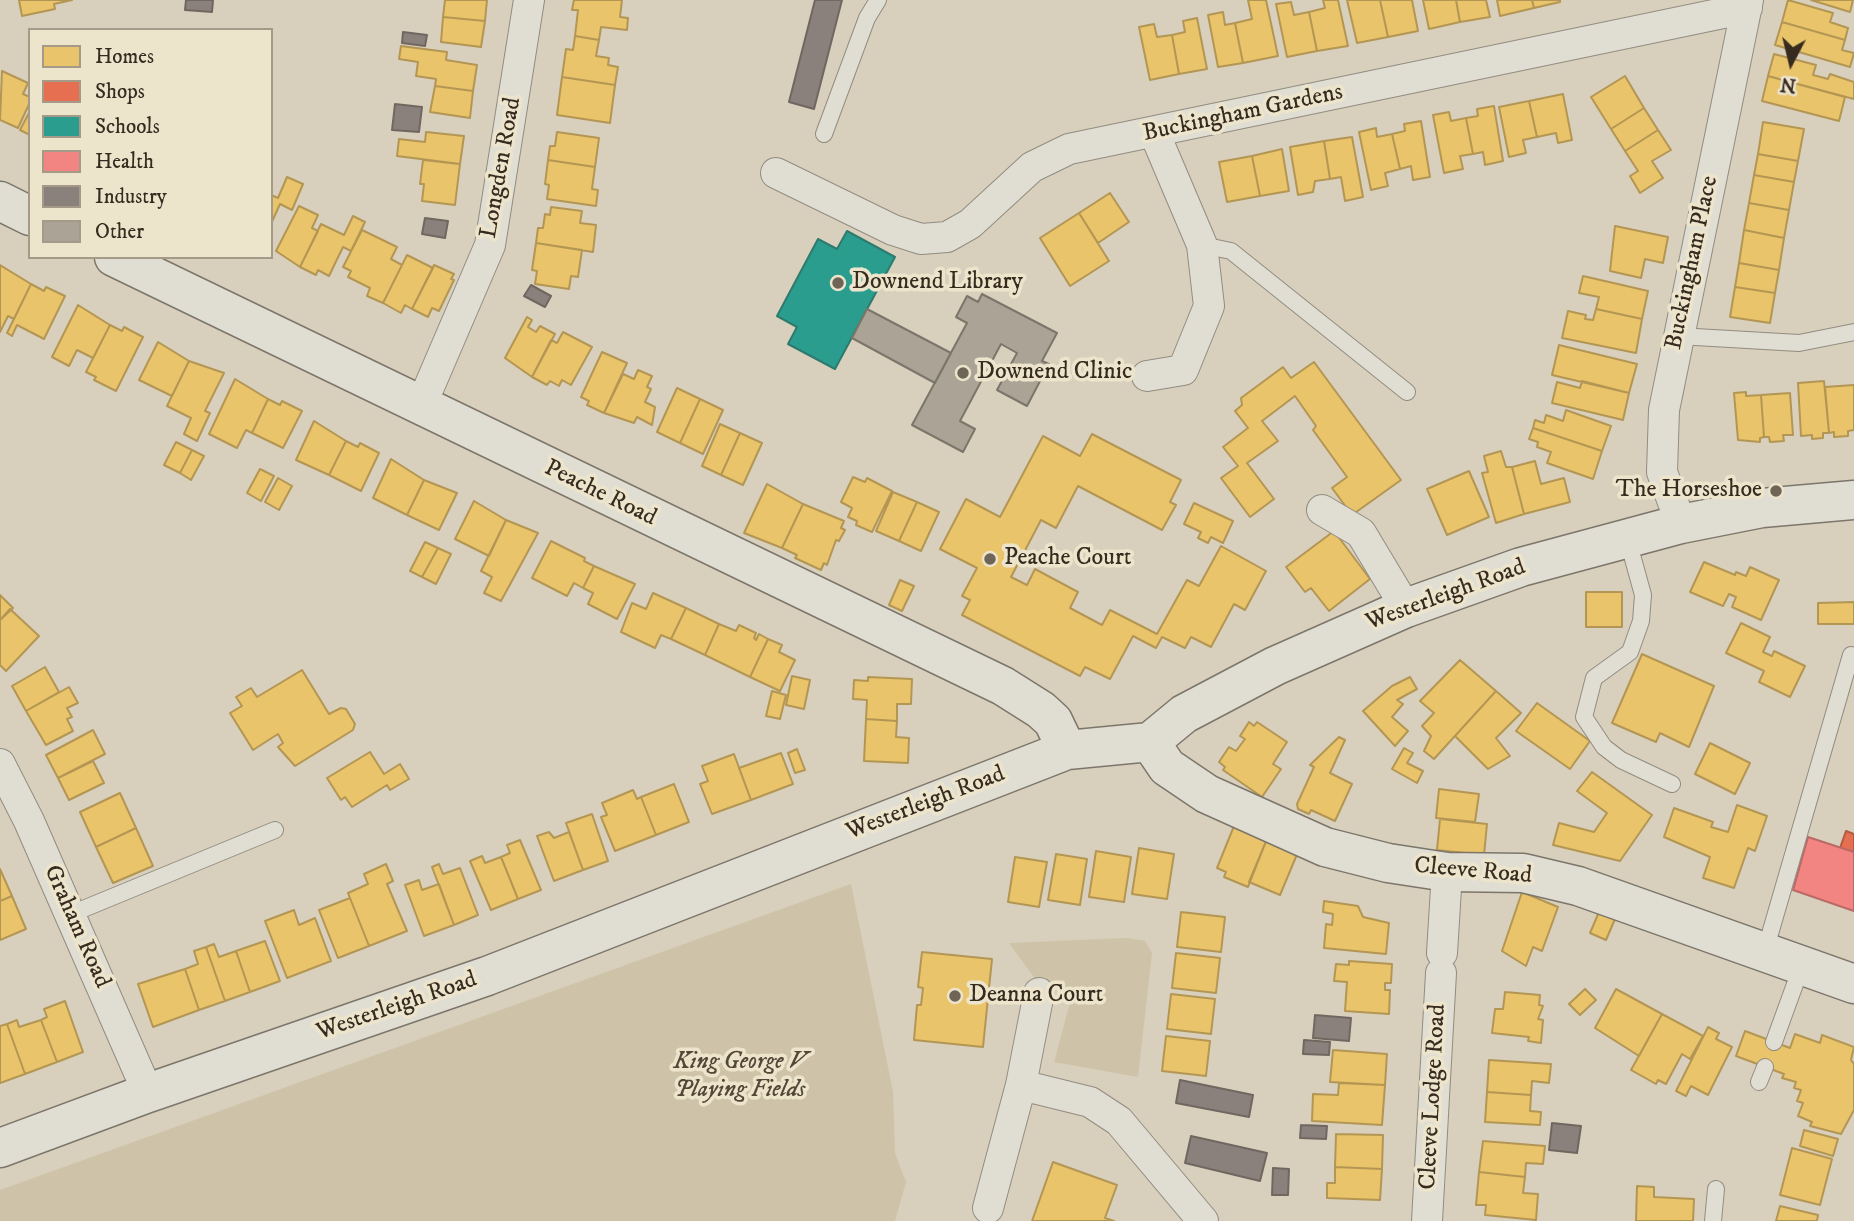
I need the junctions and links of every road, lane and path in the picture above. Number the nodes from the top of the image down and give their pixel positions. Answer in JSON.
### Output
{"nodes":[{"id":1,"x":529,"y":0,"type":"edge"},
{"id":2,"x":878,"y":0,"type":"edge"},
{"id":3,"x":1747,"y":4,"type":"edge"},
{"id":4,"x":1154,"y":132,"type":"junction"},
{"id":5,"x":824,"y":134,"type":"dead end"},
{"id":6,"x":776,"y":173,"type":"dead end"},
{"id":7,"x":0,"y":201,"type":"edge"},
{"id":8,"x":28,"y":215,"type":"edge"},
{"id":9,"x":1202,"y":246,"type":"junction"},
{"id":10,"x":118,"y":259,"type":"edge"},
{"id":11,"x":1854,"y":332,"type":"edge"},
{"id":12,"x":1678,"y":336,"type":"junction"},
{"id":13,"x":1147,"y":376,"type":"dead end"},
{"id":14,"x":1407,"y":392,"type":"dead end"},
{"id":15,"x":420,"y":408,"type":"junction"},
{"id":16,"x":1854,"y":500,"type":"edge"},
{"id":17,"x":1322,"y":510,"type":"dead end"},
{"id":18,"x":1681,"y":524,"type":"junction"},
{"id":19,"x":1627,"y":537,"type":"junction"},
{"id":20,"x":1406,"y":608,"type":"junction"},
{"id":21,"x":1851,"y":654,"type":"dead end"},
{"id":22,"x":1150,"y":743,"type":"junction"},
{"id":23,"x":1067,"y":750,"type":"junction"},
{"id":24,"x":0,"y":764,"type":"edge"},
{"id":25,"x":1672,"y":785,"type":"dead end"},
{"id":26,"x":275,"y":830,"type":"dead end"},
{"id":27,"x":1447,"y":872,"type":"junction"},
{"id":28,"x":71,"y":914,"type":"junction"},
{"id":29,"x":1765,"y":951,"type":"junction"},
{"id":30,"x":1802,"y":964,"type":"junction"},
{"id":31,"x":1854,"y":984,"type":"edge"},
{"id":32,"x":1040,"y":993,"type":"dead end"},
{"id":33,"x":1774,"y":1042,"type":"dead end"},
{"id":34,"x":1021,"y":1085,"type":"junction"},
{"id":35,"x":148,"y":1093,"type":"junction"},
{"id":36,"x":0,"y":1149,"type":"edge"},
{"id":37,"x":1716,"y":1189,"type":"dead end"},
{"id":38,"x":988,"y":1208,"type":"dead end"},
{"id":39,"x":1202,"y":1221,"type":"edge"},
{"id":40,"x":1427,"y":1221,"type":"edge"},
{"id":41,"x":1713,"y":1221,"type":"edge"}],
"edges":[{"from":1,"to":15,"type":"street","name":"Longden Road"},
{"from":2,"to":5,"type":"lane"},
{"from":3,"to":4,"type":"street","name":"Buckingham Gardens"},
{"from":3,"to":12,"type":"street","name":"Buckingham Place"},
{"from":4,"to":6,"type":"street","name":"Buckingham Gardens"},
{"from":4,"to":9,"type":"street"},
{"from":7,"to":8,"type":"street"},
{"from":9,"to":13,"type":"street"},
{"from":9,"to":14,"type":"lane"},
{"from":10,"to":15,"type":"street","name":"Peache Road"},
{"from":11,"to":12,"type":"lane"},
{"from":12,"to":18,"type":"street","name":"Buckingham Place"},
{"from":15,"to":23,"type":"street","name":"Peache Road"},
{"from":16,"to":18,"type":"street","name":"Westerleigh Road"},
{"from":17,"to":20,"type":"street"},
{"from":18,"to":19,"type":"street","name":"Westerleigh Road"},
{"from":19,"to":20,"type":"street","name":"Westerleigh Road"},
{"from":19,"to":25,"type":"lane"},
{"from":20,"to":22,"type":"street","name":"Westerleigh Road"},
{"from":21,"to":29,"type":"lane"},
{"from":22,"to":23,"type":"street","name":"Westerleigh Road"},
{"from":22,"to":27,"type":"street","name":"Cleeve Road"},
{"from":23,"to":35,"type":"street","name":"Westerleigh Road"},
{"from":24,"to":28,"type":"street","name":"Graham Road"},
{"from":26,"to":28,"type":"lane"},
{"from":27,"to":29,"type":"street","name":"Cleeve Road"},
{"from":27,"to":40,"type":"street","name":"Cleeve Lodge Road"},
{"from":28,"to":35,"type":"street","name":"Graham Road"},
{"from":29,"to":30,"type":"street","name":"Cleeve Road"},
{"from":30,"to":31,"type":"street","name":"Cleeve Road"},
{"from":30,"to":33,"type":"lane"},
{"from":32,"to":34,"type":"street"},
{"from":34,"to":38,"type":"street"},
{"from":34,"to":39,"type":"street"},
{"from":35,"to":36,"type":"street","name":"Westerleigh Road"},
{"from":37,"to":41,"type":"lane"}]}
